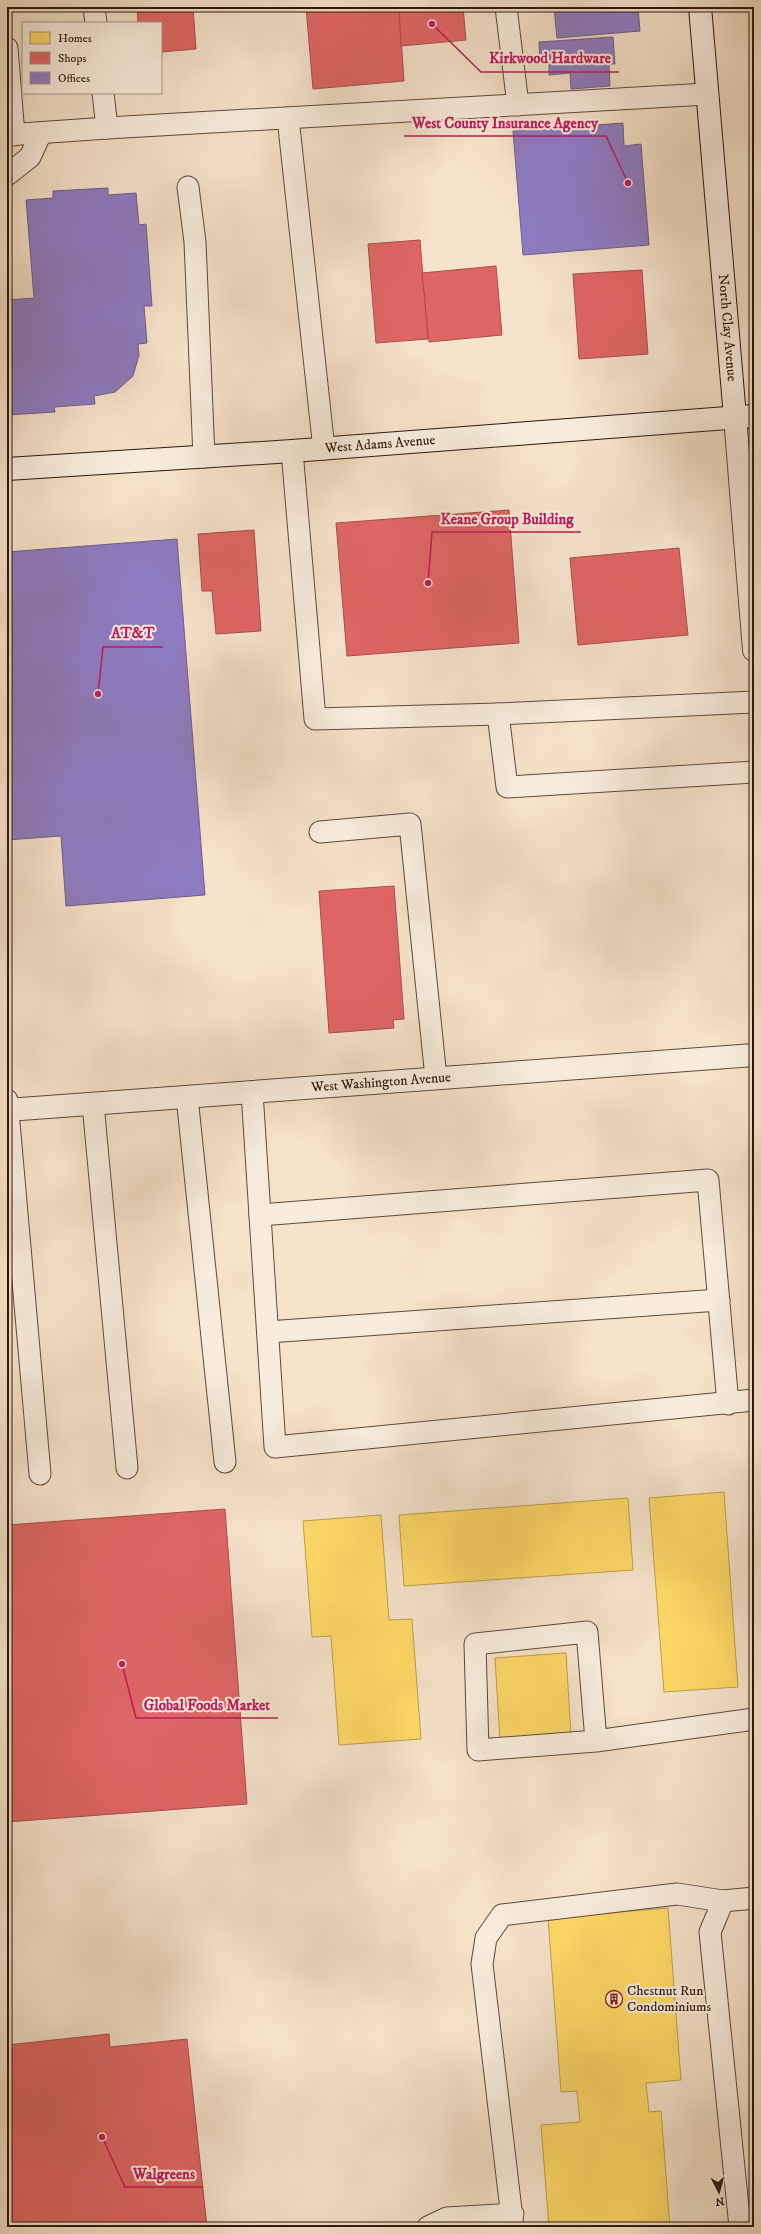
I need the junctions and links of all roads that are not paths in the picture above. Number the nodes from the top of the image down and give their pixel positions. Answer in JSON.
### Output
{"nodes":[{"id":1,"x":94,"y":7,"type":"edge"},
{"id":2,"x":506,"y":7,"type":"edge"},
{"id":3,"x":700,"y":7,"type":"edge"},
{"id":4,"x":96,"y":22,"type":"edge"},
{"id":5,"x":7,"y":48,"type":"edge"},
{"id":6,"x":103,"y":94,"type":"edge"},
{"id":7,"x":707,"y":94,"type":"junction"},
{"id":8,"x":518,"y":106,"type":"junction"},
{"id":9,"x":288,"y":118,"type":"junction"},
{"id":10,"x":107,"y":128,"type":"junction"},
{"id":11,"x":41,"y":133,"type":"junction"},
{"id":12,"x":10,"y":135,"type":"edge"},
{"id":13,"x":7,"y":175,"type":"edge"},
{"id":14,"x":188,"y":187,"type":"dead end"},
{"id":15,"x":745,"y":416,"type":"edge"},
{"id":16,"x":324,"y":449,"type":"junction"},
{"id":17,"x":292,"y":451,"type":"junction"},
{"id":18,"x":204,"y":457,"type":"junction"},
{"id":19,"x":7,"y":469,"type":"edge"},
{"id":20,"x":754,"y":650,"type":"edge"},
{"id":21,"x":754,"y":702,"type":"edge"},
{"id":22,"x":498,"y":714,"type":"junction"},
{"id":23,"x":754,"y":772,"type":"edge"},
{"id":24,"x":320,"y":832,"type":"dead end"},
{"id":25,"x":754,"y":1055,"type":"edge"},
{"id":26,"x":436,"y":1078,"type":"junction"},
{"id":27,"x":252,"y":1092,"type":"junction"},
{"id":28,"x":187,"y":1097,"type":"junction"},
{"id":29,"x":93,"y":1104,"type":"junction"},
{"id":30,"x":7,"y":1107,"type":"edge"},
{"id":31,"x":260,"y":1215,"type":"junction"},
{"id":32,"x":718,"y":1300,"type":"junction"},
{"id":33,"x":268,"y":1332,"type":"junction"},
{"id":34,"x":754,"y":1400,"type":"edge"},
{"id":35,"x":728,"y":1404,"type":"junction"},
{"id":36,"x":225,"y":1462,"type":"dead end"},
{"id":37,"x":127,"y":1468,"type":"dead end"},
{"id":38,"x":40,"y":1474,"type":"dead end"},
{"id":39,"x":754,"y":1719,"type":"edge"},
{"id":40,"x":596,"y":1740,"type":"junction"},
{"id":41,"x":754,"y":1898,"type":"edge"},
{"id":42,"x":723,"y":1901,"type":"junction"},
{"id":43,"x":513,"y":2221,"type":"edge"},
{"id":44,"x":428,"y":2227,"type":"edge"},
{"id":45,"x":740,"y":2227,"type":"edge"}],
"edges":[{"from":1,"to":4,"type":"lane"},
{"from":2,"to":8,"type":"lane"},
{"from":3,"to":7,"type":"street","name":"North Clay Avenue"},
{"from":5,"to":12,"type":"lane"},
{"from":6,"to":10,"type":"lane"},
{"from":7,"to":8,"type":"lane"},
{"from":7,"to":15,"type":"street","name":"North Clay Avenue"},
{"from":8,"to":9,"type":"lane"},
{"from":9,"to":10,"type":"lane"},
{"from":9,"to":16,"type":"lane"},
{"from":10,"to":11,"type":"lane"},
{"from":11,"to":12,"type":"lane"},
{"from":11,"to":13,"type":"lane"},
{"from":14,"to":18,"type":"lane"},
{"from":15,"to":16,"type":"street","name":"West Adams Avenue"},
{"from":15,"to":20,"type":"street","name":"North Clay Avenue"},
{"from":16,"to":17,"type":"street","name":"West Adams Avenue"},
{"from":17,"to":18,"type":"street","name":"West Adams Avenue"},
{"from":17,"to":22,"type":"lane"},
{"from":18,"to":19,"type":"street","name":"West Adams Avenue"},
{"from":21,"to":22,"type":"lane"},
{"from":22,"to":23,"type":"lane"},
{"from":24,"to":26,"type":"lane"},
{"from":25,"to":26,"type":"street","name":"West Washington Avenue"},
{"from":26,"to":27,"type":"street","name":"West Washington Avenue"},
{"from":27,"to":28,"type":"street","name":"West Washington Avenue"},
{"from":27,"to":31,"type":"lane"},
{"from":28,"to":29,"type":"street","name":"West Washington Avenue"},
{"from":28,"to":36,"type":"lane"},
{"from":29,"to":30,"type":"street","name":"West Washington Avenue"},
{"from":29,"to":37,"type":"lane"},
{"from":30,"to":38,"type":"lane"},
{"from":31,"to":32,"type":"lane"},
{"from":31,"to":33,"type":"lane"},
{"from":32,"to":33,"type":"lane"},
{"from":32,"to":35,"type":"lane"},
{"from":33,"to":35,"type":"lane"},
{"from":34,"to":35,"type":"lane"},
{"from":39,"to":40,"type":"lane"},
{"from":40,"to":40,"type":"lane"},
{"from":41,"to":42,"type":"lane"},
{"from":42,"to":43,"type":"lane"},
{"from":42,"to":45,"type":"lane"},
{"from":43,"to":44,"type":"lane"}]}
